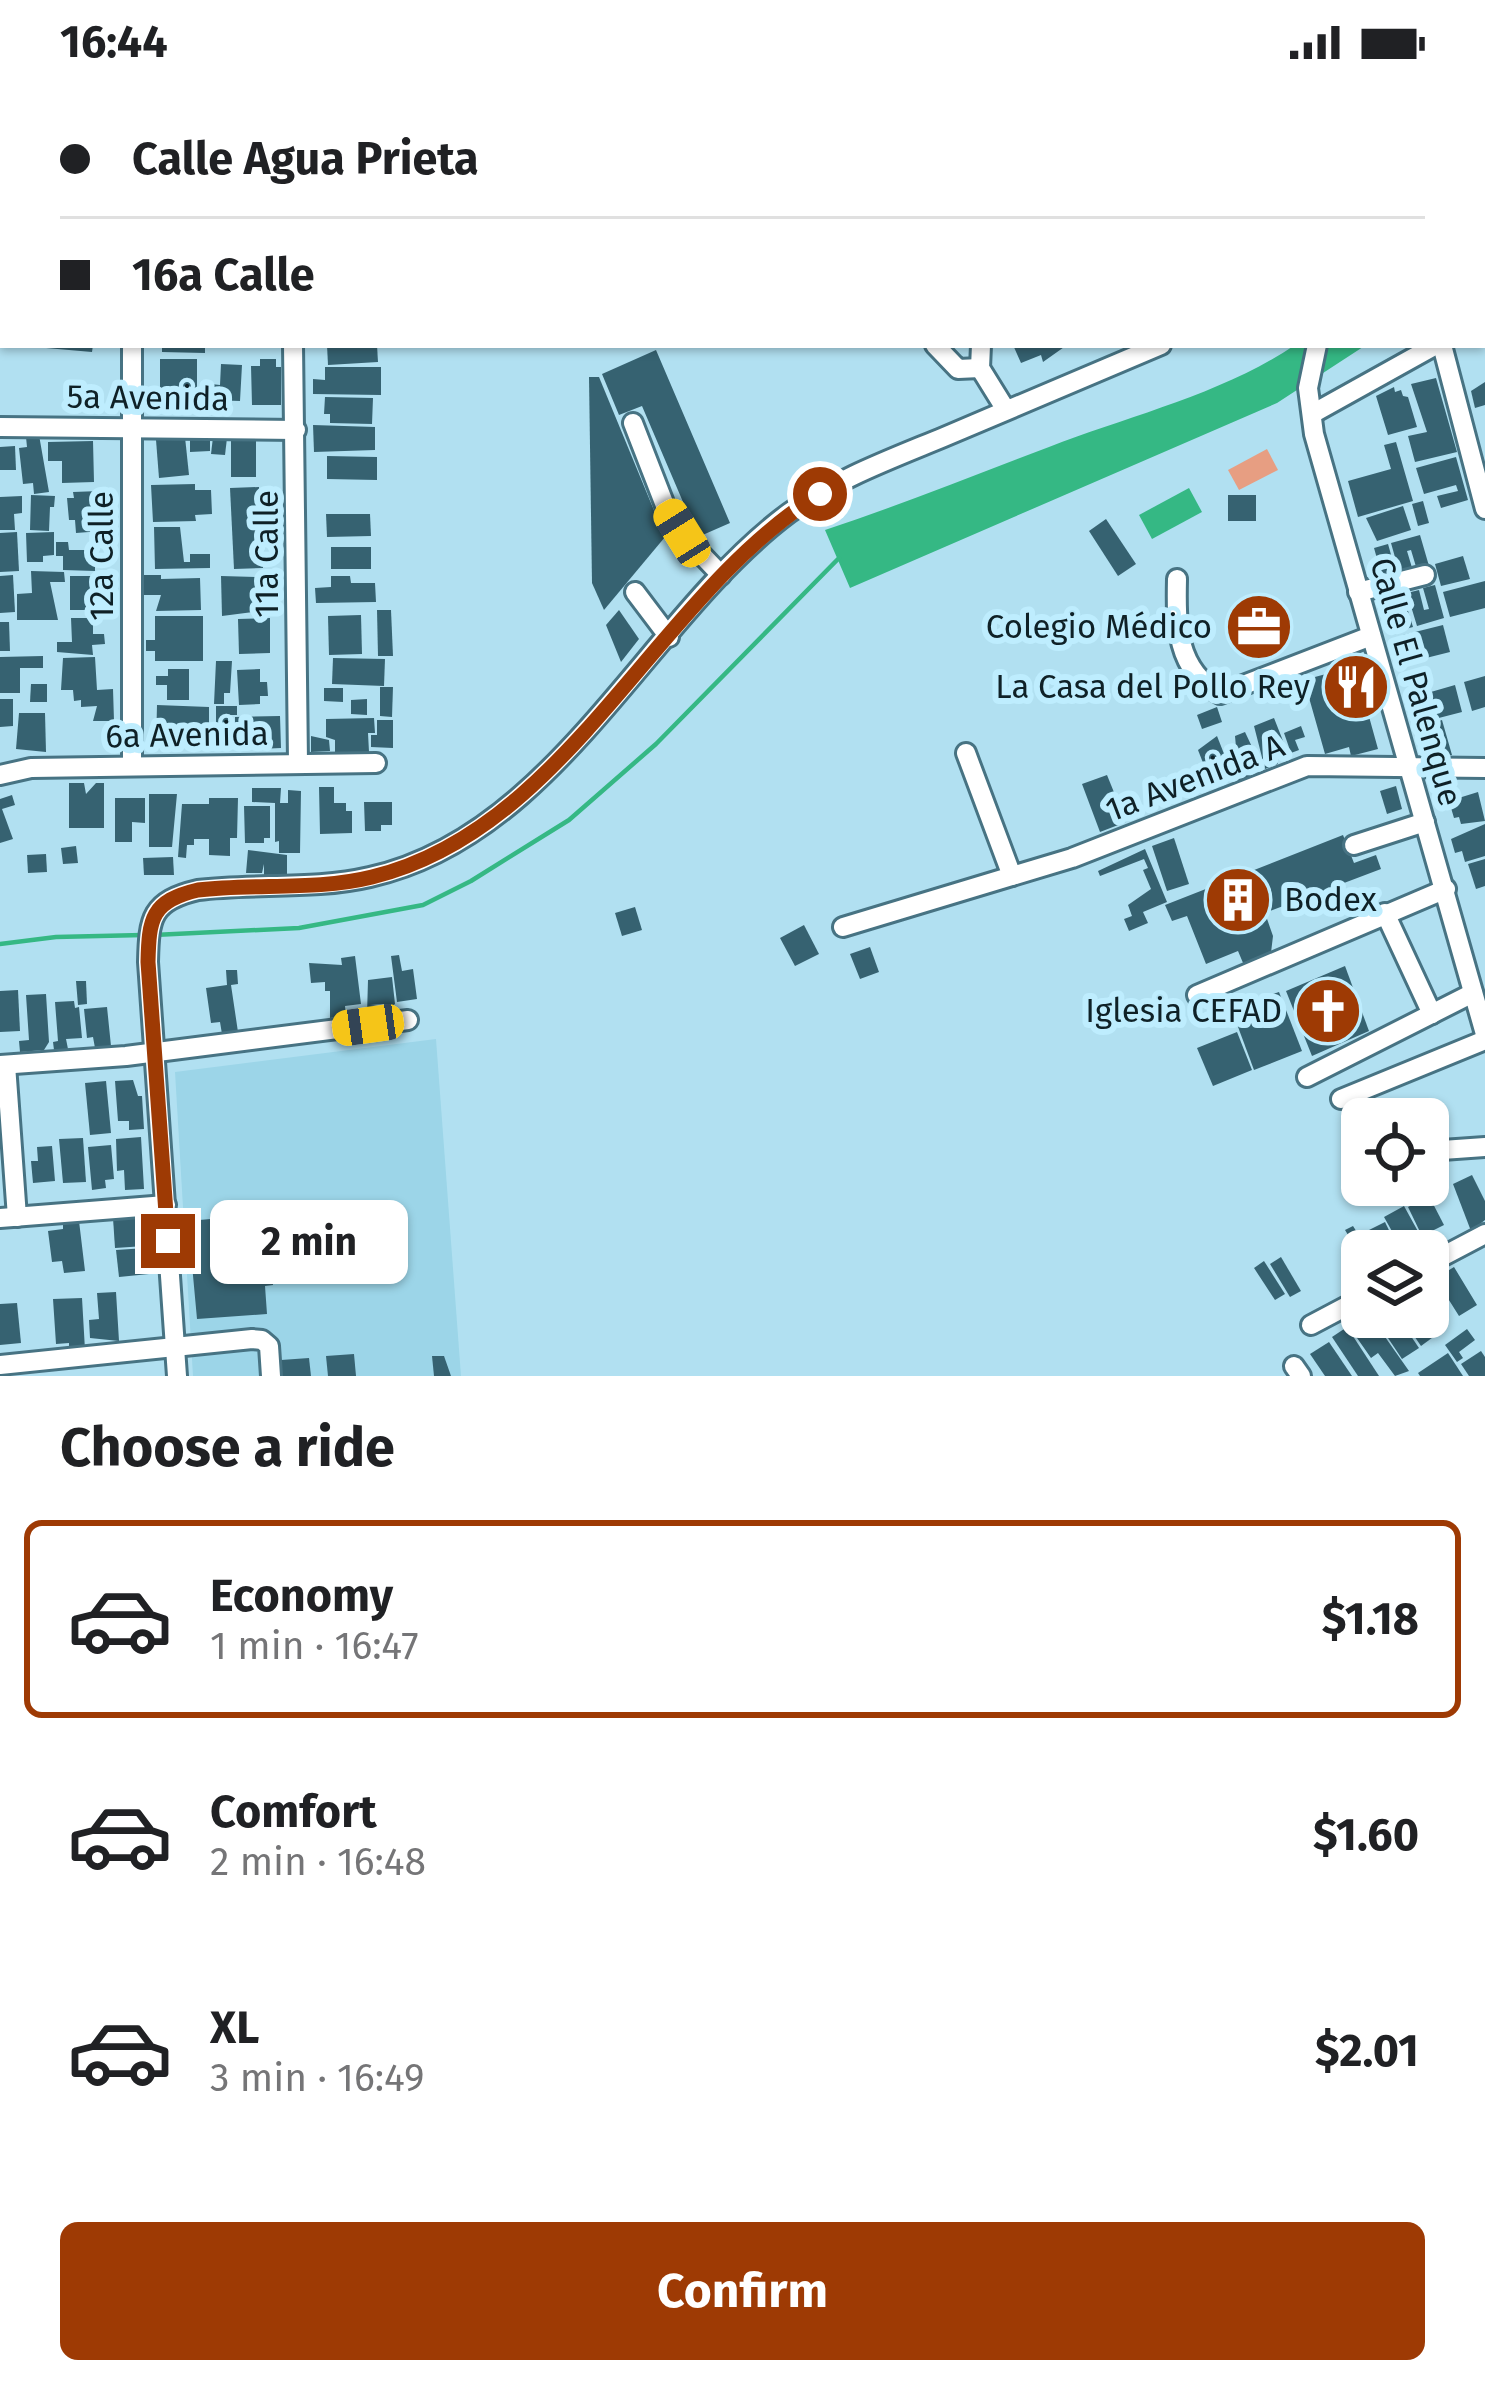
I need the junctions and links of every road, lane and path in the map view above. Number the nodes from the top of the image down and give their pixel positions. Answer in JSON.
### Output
{"nodes":[{"id":1,"x":132,"y":348,"type":"edge"},
{"id":2,"x":293,"y":348,"type":"edge"},
{"id":3,"x":938,"y":348,"type":"edge"},
{"id":4,"x":981,"y":348,"type":"edge"},
{"id":5,"x":1154,"y":348,"type":"edge"},
{"id":6,"x":1316,"y":348,"type":"edge"},
{"id":7,"x":1433,"y":348,"type":"edge"},
{"id":8,"x":1440,"y":348,"type":"edge"},
{"id":9,"x":980,"y":368,"type":"junction"},
{"id":10,"x":1006,"y":410,"type":"junction"},
{"id":11,"x":1312,"y":414,"type":"junction"},
{"id":12,"x":633,"y":423,"type":"dead end"},
{"id":13,"x":0,"y":427,"type":"edge"},
{"id":14,"x":132,"y":428,"type":"junction"},
{"id":15,"x":296,"y":430,"type":"junction"},
{"id":16,"x":1485,"y":509,"type":"edge"},
{"id":17,"x":721,"y":575,"type":"junction"},
{"id":18,"x":1424,"y":575,"type":"dead end"},
{"id":19,"x":1178,"y":580,"type":"dead end"},
{"id":20,"x":635,"y":592,"type":"dead end"},
{"id":21,"x":1358,"y":592,"type":"junction"},
{"id":22,"x":1371,"y":636,"type":"junction"},
{"id":23,"x":668,"y":637,"type":"junction"},
{"id":24,"x":966,"y":753,"type":"dead end"},
{"id":25,"x":298,"y":762,"type":"junction"},
{"id":26,"x":376,"y":763,"type":"dead end"},
{"id":27,"x":1409,"y":765,"type":"junction"},
{"id":28,"x":132,"y":766,"type":"junction"},
{"id":29,"x":1485,"y":768,"type":"edge"},
{"id":30,"x":0,"y":775,"type":"edge"},
{"id":31,"x":1425,"y":822,"type":"junction"},
{"id":32,"x":1354,"y":845,"type":"dead end"},
{"id":33,"x":1012,"y":876,"type":"junction"},
{"id":34,"x":1446,"y":889,"type":"junction"},
{"id":35,"x":1385,"y":913,"type":"junction"},
{"id":36,"x":843,"y":927,"type":"dead end"},
{"id":37,"x":1473,"y":993,"type":"junction"},
{"id":38,"x":1197,"y":995,"type":"dead end"},
{"id":39,"x":1432,"y":1014,"type":"junction"},
{"id":40,"x":408,"y":1020,"type":"dead end"},
{"id":41,"x":1485,"y":1037,"type":"edge"},
{"id":42,"x":154,"y":1052,"type":"junction"},
{"id":43,"x":3,"y":1065,"type":"edge"},
{"id":44,"x":1307,"y":1077,"type":"dead end"},
{"id":45,"x":1343,"y":1098,"type":"edge"},
{"id":46,"x":1485,"y":1147,"type":"edge"},
{"id":47,"x":1449,"y":1150,"type":"edge"},
{"id":48,"x":166,"y":1205,"type":"junction"},
{"id":49,"x":9,"y":1217,"type":"edge"},
{"id":50,"x":1485,"y":1234,"type":"edge"},
{"id":51,"x":1449,"y":1253,"type":"edge"},
{"id":52,"x":1341,"y":1309,"type":"edge"},
{"id":53,"x":1311,"y":1325,"type":"dead end"},
{"id":54,"x":175,"y":1350,"type":"junction"},
{"id":55,"x":0,"y":1365,"type":"edge"},
{"id":56,"x":177,"y":1376,"type":"edge"},
{"id":57,"x":271,"y":1376,"type":"edge"}],
"edges":[{"from":1,"to":14,"type":"street","name":"12a Calle"},
{"from":2,"to":15,"type":"street","name":"11a Calle"},
{"from":3,"to":9,"type":"street"},
{"from":4,"to":9,"type":"street"},
{"from":5,"to":10,"type":"street"},
{"from":6,"to":11,"type":"street","name":"Calle El Palenque"},
{"from":7,"to":11,"type":"street"},
{"from":8,"to":16,"type":"street"},
{"from":9,"to":10,"type":"street"},
{"from":10,"to":17,"type":"street"},
{"from":11,"to":21,"type":"street","name":"Calle El Palenque"},
{"from":12,"to":17,"type":"street"},
{"from":13,"to":14,"type":"street","name":"5a Avenida"},
{"from":14,"to":15,"type":"street","name":"5a Avenida"},
{"from":14,"to":28,"type":"street","name":"12a Calle"},
{"from":15,"to":25,"type":"street","name":"11a Calle"},
{"from":17,"to":23,"type":"street"},
{"from":18,"to":21,"type":"street"},
{"from":19,"to":22,"type":"street"},
{"from":20,"to":23,"type":"street"},
{"from":21,"to":22,"type":"street","name":"Calle El Palenque"},
{"from":22,"to":27,"type":"street","name":"Calle El Palenque"},
{"from":23,"to":42,"type":"street"},
{"from":24,"to":33,"type":"street"},
{"from":25,"to":26,"type":"street","name":"6a Avenida"},
{"from":25,"to":28,"type":"street","name":"6a Avenida"},
{"from":27,"to":29,"type":"street","name":"1a Avenida A"},
{"from":27,"to":31,"type":"street","name":"Calle El Palenque"},
{"from":27,"to":33,"type":"street","name":"1a Avenida A"},
{"from":28,"to":30,"type":"street","name":"6a Avenida"},
{"from":31,"to":32,"type":"street"},
{"from":31,"to":34,"type":"street","name":"Calle El Palenque"},
{"from":33,"to":36,"type":"street","name":"1a Avenida A"},
{"from":34,"to":35,"type":"street"},
{"from":34,"to":37,"type":"street","name":"Calle El Palenque"},
{"from":35,"to":38,"type":"street"},
{"from":35,"to":39,"type":"street"},
{"from":37,"to":39,"type":"street"},
{"from":37,"to":41,"type":"street","name":"Calle El Palenque"},
{"from":39,"to":44,"type":"street"},
{"from":40,"to":42,"type":"street"},
{"from":41,"to":45,"type":"street"},
{"from":42,"to":43,"type":"street"},
{"from":42,"to":48,"type":"street"},
{"from":43,"to":49,"type":"street"},
{"from":46,"to":47,"type":"street"},
{"from":48,"to":49,"type":"street"},
{"from":48,"to":54,"type":"street"},
{"from":50,"to":51,"type":"street"},
{"from":52,"to":53,"type":"street"},
{"from":54,"to":55,"type":"street"},
{"from":54,"to":56,"type":"street"},
{"from":54,"to":57,"type":"street"}]}
